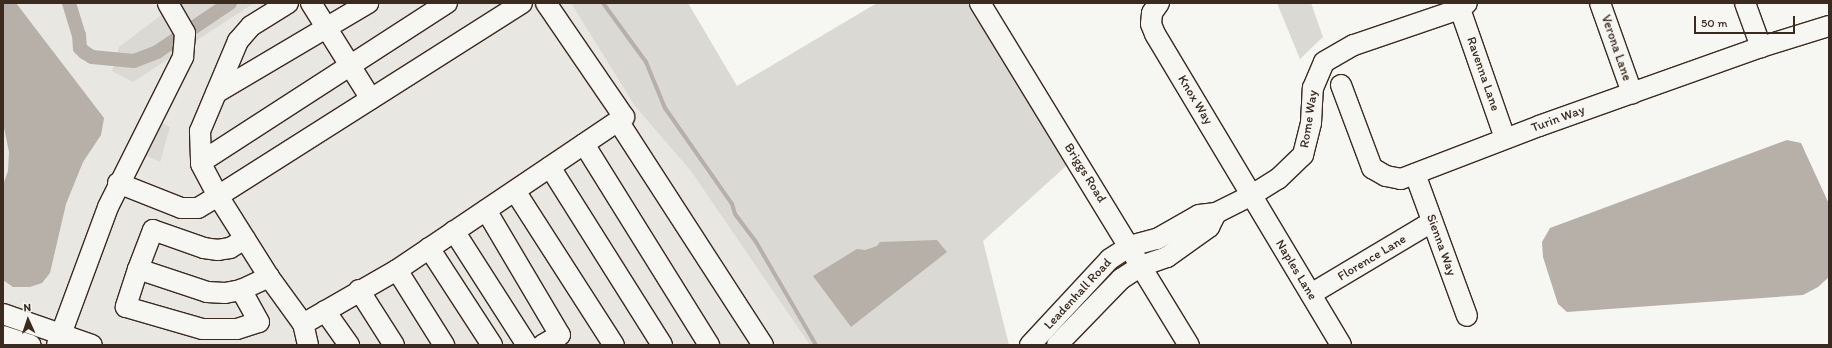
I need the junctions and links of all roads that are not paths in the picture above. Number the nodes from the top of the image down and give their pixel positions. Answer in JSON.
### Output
{"nodes":[{"id":1,"x":168,"y":3,"type":"edge"},
{"id":2,"x":288,"y":3,"type":"edge"},
{"id":3,"x":311,"y":3,"type":"edge"},
{"id":4,"x":368,"y":3,"type":"edge"},
{"id":5,"x":447,"y":3,"type":"edge"},
{"id":6,"x":522,"y":3,"type":"edge"},
{"id":7,"x":546,"y":3,"type":"edge"},
{"id":8,"x":980,"y":3,"type":"edge"},
{"id":9,"x":1159,"y":3,"type":"edge"},
{"id":10,"x":1600,"y":3,"type":"edge"},
{"id":11,"x":1745,"y":3,"type":"edge"},
{"id":12,"x":1464,"y":6,"type":"edge"},
{"id":13,"x":1829,"y":26,"type":"edge"},
{"id":14,"x":326,"y":30,"type":"junction"},
{"id":15,"x":1761,"y":47,"type":"junction"},
{"id":16,"x":350,"y":65,"type":"junction"},
{"id":17,"x":1341,"y":85,"type":"dead end"},
{"id":18,"x":216,"y":93,"type":"junction"},
{"id":19,"x":1632,"y":93,"type":"junction"},
{"id":20,"x":371,"y":100,"type":"junction"},
{"id":21,"x":618,"y":121,"type":"junction"},
{"id":22,"x":1505,"y":138,"type":"junction"},
{"id":23,"x":584,"y":144,"type":"junction"},
{"id":24,"x":201,"y":162,"type":"junction"},
{"id":25,"x":550,"y":167,"type":"junction"},
{"id":26,"x":1415,"y":174,"type":"junction"},
{"id":27,"x":118,"y":183,"type":"junction"},
{"id":28,"x":515,"y":190,"type":"junction"},
{"id":29,"x":1252,"y":195,"type":"junction"},
{"id":30,"x":218,"y":196,"type":"junction"},
{"id":31,"x":486,"y":210,"type":"junction"},
{"id":32,"x":1216,"y":213,"type":"junction"},
{"id":33,"x":1432,"y":222,"type":"junction"},
{"id":34,"x":454,"y":231,"type":"junction"},
{"id":35,"x":245,"y":239,"type":"junction"},
{"id":36,"x":1130,"y":246,"type":"junction"},
{"id":37,"x":429,"y":248,"type":"junction"},
{"id":38,"x":1141,"y":266,"type":"junction"},
{"id":39,"x":138,"y":269,"type":"junction"},
{"id":40,"x":397,"y":270,"type":"junction"},
{"id":41,"x":269,"y":277,"type":"junction"},
{"id":42,"x":241,"y":290,"type":"junction"},
{"id":43,"x":360,"y":290,"type":"junction"},
{"id":44,"x":1311,"y":294,"type":"junction"},
{"id":45,"x":325,"y":311,"type":"junction"},
{"id":46,"x":3,"y":314,"type":"edge"},
{"id":47,"x":1467,"y":316,"type":"dead end"},
{"id":48,"x":303,"y":324,"type":"junction"},
{"id":49,"x":3,"y":336,"type":"edge"},
{"id":50,"x":59,"y":339,"type":"edge"},
{"id":51,"x":563,"y":340,"type":"edge"},
{"id":52,"x":31,"y":345,"type":"edge"},
{"id":53,"x":92,"y":345,"type":"edge"},
{"id":54,"x":308,"y":345,"type":"edge"},
{"id":55,"x":349,"y":345,"type":"edge"},
{"id":56,"x":394,"y":345,"type":"edge"},
{"id":57,"x":444,"y":345,"type":"edge"},
{"id":58,"x":492,"y":345,"type":"edge"},
{"id":59,"x":527,"y":345,"type":"edge"},
{"id":60,"x":543,"y":345,"type":"edge"},
{"id":61,"x":614,"y":345,"type":"edge"},
{"id":62,"x":662,"y":345,"type":"edge"},
{"id":63,"x":709,"y":345,"type":"edge"},
{"id":64,"x":763,"y":345,"type":"edge"},
{"id":65,"x":1030,"y":345,"type":"edge"},
{"id":66,"x":1057,"y":345,"type":"edge"},
{"id":67,"x":1189,"y":345,"type":"edge"},
{"id":68,"x":1341,"y":345,"type":"edge"}],
"edges":[{"from":1,"to":27,"type":"street"},
{"from":2,"to":18,"type":"street"},
{"from":3,"to":14,"type":"street"},
{"from":4,"to":14,"type":"street"},
{"from":5,"to":16,"type":"street"},
{"from":6,"to":20,"type":"street"},
{"from":7,"to":21,"type":"street"},
{"from":8,"to":36,"type":"street","name":"Briggs Road"},
{"from":9,"to":29,"type":"street","name":"Knox Way"},
{"from":10,"to":19,"type":"street","name":"Verona Lane"},
{"from":11,"to":15,"type":"street"},
{"from":12,"to":22,"type":"street","name":"Ravenna Lane"},
{"from":12,"to":29,"type":"street","name":"Rome Way"},
{"from":13,"to":15,"type":"street","name":"Turin Way"},
{"from":14,"to":16,"type":"street"},
{"from":14,"to":18,"type":"street"},
{"from":15,"to":19,"type":"street","name":"Turin Way"},
{"from":16,"to":20,"type":"street"},
{"from":16,"to":24,"type":"street"},
{"from":17,"to":26,"type":"street","name":"Turin Way"},
{"from":18,"to":24,"type":"street"},
{"from":19,"to":22,"type":"street","name":"Turin Way"},
{"from":20,"to":30,"type":"street"},
{"from":21,"to":23,"type":"street"},
{"from":21,"to":64,"type":"street"},
{"from":22,"to":26,"type":"street","name":"Turin Way"},
{"from":23,"to":25,"type":"street"},
{"from":23,"to":63,"type":"street"},
{"from":24,"to":30,"type":"street"},
{"from":25,"to":28,"type":"street"},
{"from":25,"to":62,"type":"street"},
{"from":26,"to":33,"type":"street","name":"Sienna Way"},
{"from":27,"to":30,"type":"street"},
{"from":27,"to":50,"type":"street"},
{"from":28,"to":31,"type":"street"},
{"from":28,"to":61,"type":"street"},
{"from":29,"to":32,"type":"street","name":"Rome Way"},
{"from":29,"to":44,"type":"street","name":"Naples Lane"},
{"from":30,"to":35,"type":"street"},
{"from":31,"to":34,"type":"street"},
{"from":31,"to":51,"type":"street"},
{"from":32,"to":36,"type":"street","name":"Leadenhall Road"},
{"from":32,"to":38,"type":"street","name":"Leadenhall Road"},
{"from":33,"to":44,"type":"street","name":"Florence Lane"},
{"from":33,"to":47,"type":"street","name":"Sienna Way"},
{"from":34,"to":37,"type":"street"},
{"from":34,"to":59,"type":"street"},
{"from":35,"to":39,"type":"street"},
{"from":35,"to":41,"type":"street"},
{"from":36,"to":38,"type":"street","name":"Briggs Road"},
{"from":36,"to":65,"type":"street","name":"Leadenhall Road"},
{"from":37,"to":40,"type":"street"},
{"from":37,"to":58,"type":"street"},
{"from":38,"to":66,"type":"street","name":"Leadenhall Road"},
{"from":38,"to":67,"type":"street","name":"Briggs Road"},
{"from":39,"to":42,"type":"street"},
{"from":39,"to":42,"type":"street"},
{"from":40,"to":43,"type":"street"},
{"from":40,"to":57,"type":"street"},
{"from":41,"to":42,"type":"street"},
{"from":41,"to":48,"type":"street"},
{"from":43,"to":45,"type":"street"},
{"from":43,"to":56,"type":"street"},
{"from":44,"to":68,"type":"street","name":"Naples Lane"},
{"from":45,"to":48,"type":"street"},
{"from":45,"to":55,"type":"street"},
{"from":46,"to":50,"type":"street"},
{"from":48,"to":54,"type":"street"},
{"from":49,"to":52,"type":"street"},
{"from":50,"to":53,"type":"street"},
{"from":51,"to":60,"type":"street"}]}
